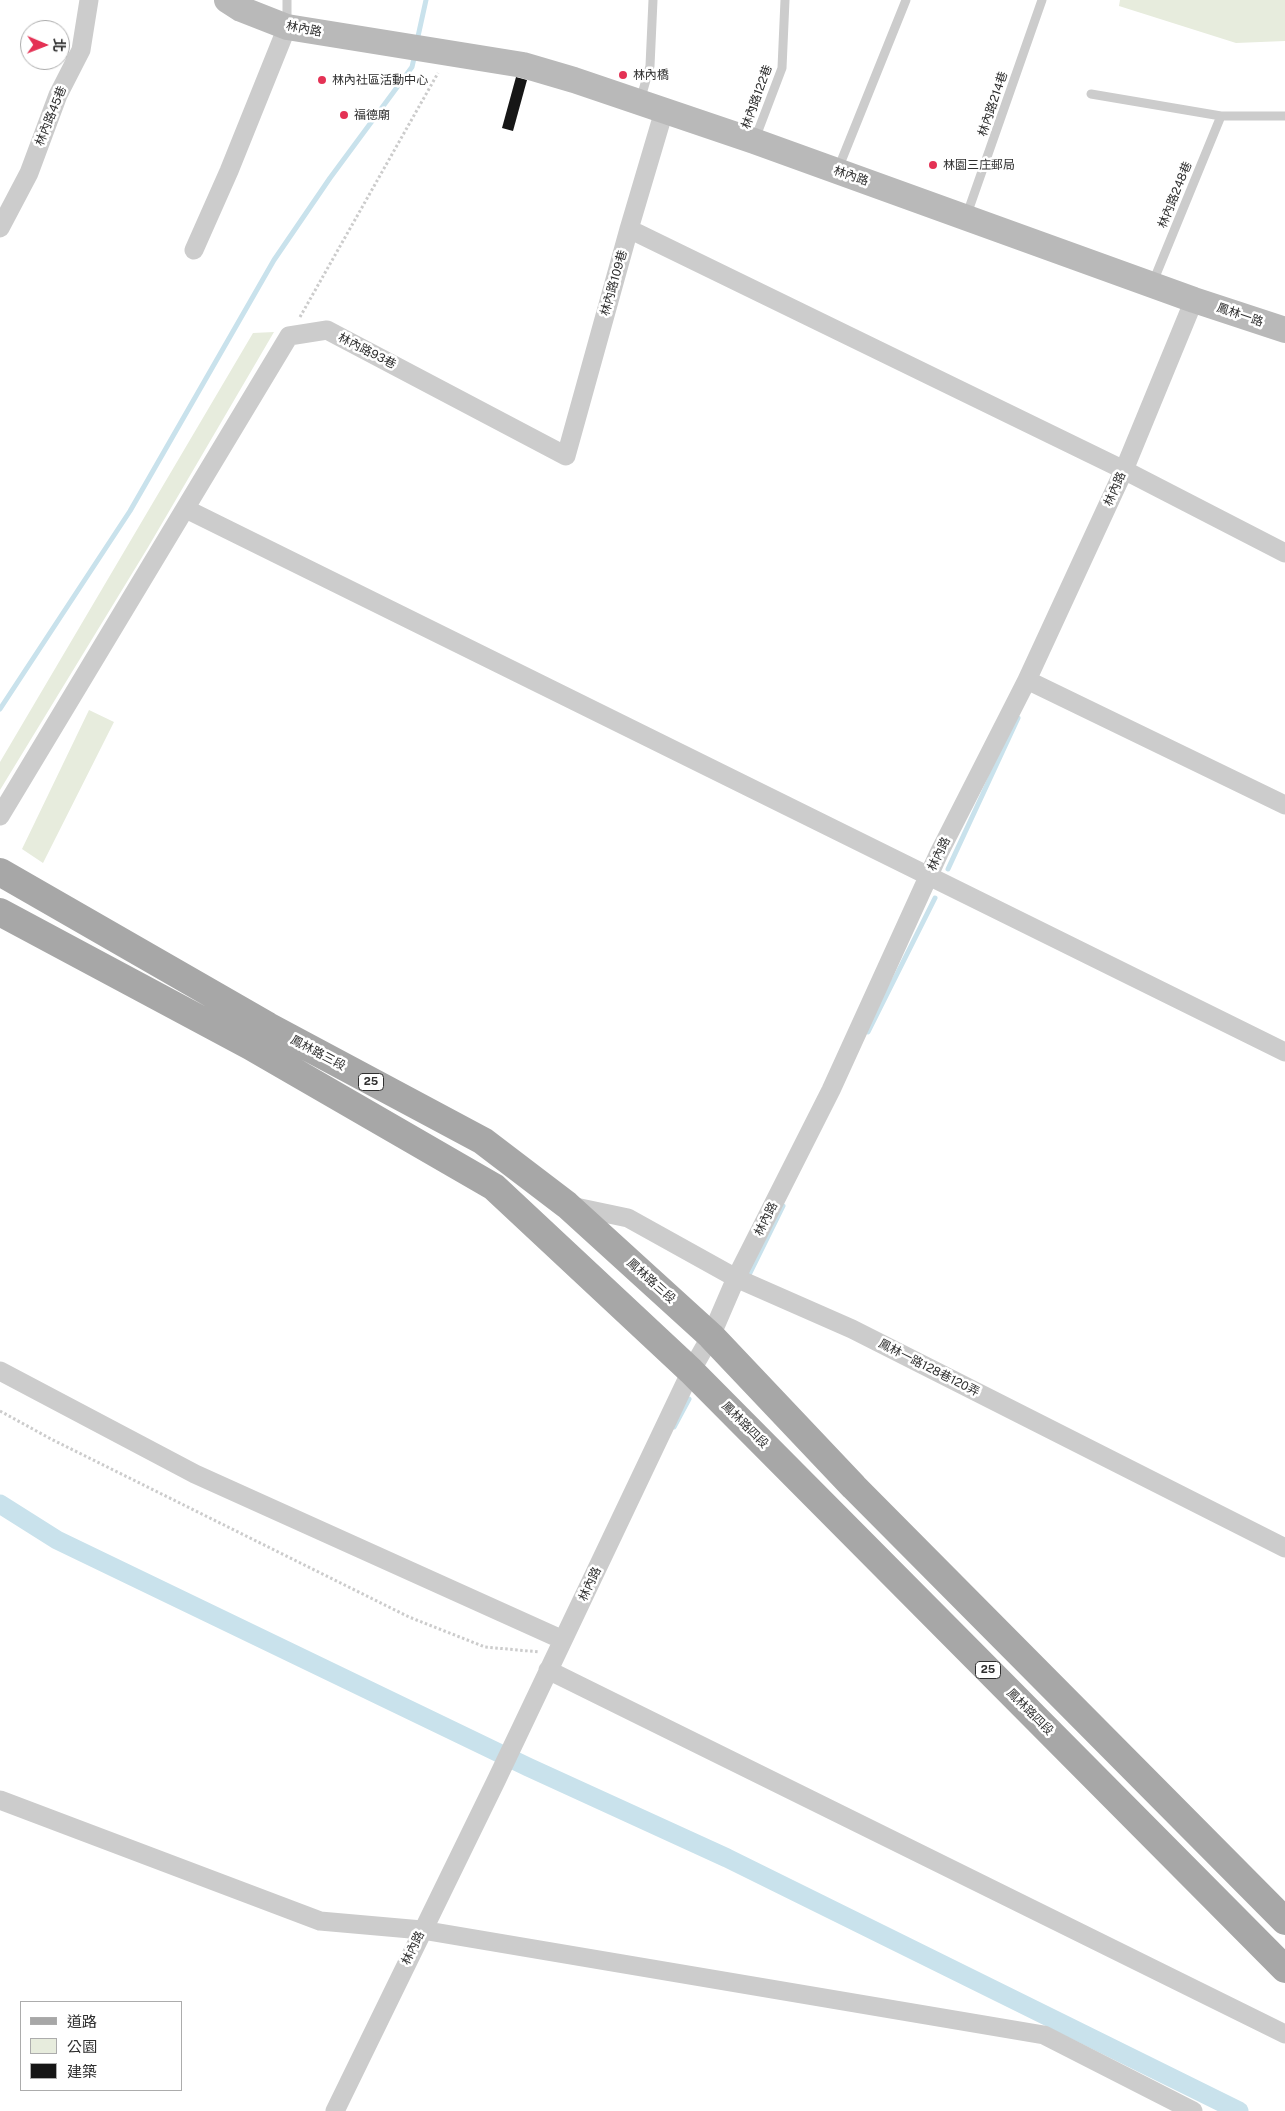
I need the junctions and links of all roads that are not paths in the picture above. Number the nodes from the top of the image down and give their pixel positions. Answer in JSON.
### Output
{"nodes":[{"id":1,"x":89,"y":0,"type":"edge"},
{"id":2,"x":227,"y":0,"type":"edge"},
{"id":3,"x":287,"y":0,"type":"edge"},
{"id":4,"x":653,"y":0,"type":"edge"},
{"id":5,"x":785,"y":0,"type":"edge"},
{"id":6,"x":906,"y":0,"type":"edge"},
{"id":7,"x":1042,"y":0,"type":"edge"},
{"id":8,"x":287,"y":27,"type":"junction"},
{"id":9,"x":1090,"y":94,"type":"dead end"},
{"id":10,"x":639,"y":102,"type":"junction"},
{"id":11,"x":664,"y":111,"type":"junction"},
{"id":12,"x":1221,"y":116,"type":"junction"},
{"id":13,"x":1285,"y":116,"type":"edge"},
{"id":14,"x":754,"y":141,"type":"junction"},
{"id":15,"x":837,"y":172,"type":"junction"},
{"id":16,"x":966,"y":217,"type":"junction"},
{"id":17,"x":0,"y":228,"type":"edge"},
{"id":18,"x":629,"y":229,"type":"junction"},
{"id":19,"x":194,"y":250,"type":"dead end"},
{"id":20,"x":1152,"y":284,"type":"junction"},
{"id":21,"x":1194,"y":300,"type":"junction"},
{"id":22,"x":1285,"y":330,"type":"edge"},
{"id":23,"x":566,"y":456,"type":"joint"},
{"id":24,"x":1124,"y":470,"type":"junction"},
{"id":25,"x":186,"y":509,"type":"junction"},
{"id":26,"x":1285,"y":552,"type":"edge"},
{"id":27,"x":1028,"y":680,"type":"junction"},
{"id":28,"x":1285,"y":805,"type":"edge"},
{"id":29,"x":0,"y":816,"type":"edge"},
{"id":30,"x":0,"y":872,"type":"edge"},
{"id":31,"x":928,"y":877,"type":"junction"},
{"id":32,"x":0,"y":912,"type":"edge"},
{"id":33,"x":1285,"y":1052,"type":"edge"},
{"id":34,"x":567,"y":1205,"type":"junction"},
{"id":35,"x":736,"y":1278,"type":"junction"},
{"id":36,"x":711,"y":1336,"type":"junction"},
{"id":37,"x":0,"y":1371,"type":"edge"},
{"id":38,"x":691,"y":1371,"type":"junction"},
{"id":39,"x":1285,"y":1548,"type":"edge"},
{"id":40,"x":555,"y":1655,"type":"junction"},
{"id":41,"x":0,"y":1800,"type":"edge"},
{"id":42,"x":1285,"y":1921,"type":"edge"},
{"id":43,"x":422,"y":1930,"type":"junction"},
{"id":44,"x":1285,"y":1969,"type":"edge"},
{"id":45,"x":1285,"y":2034,"type":"edge"},
{"id":46,"x":335,"y":2111,"type":"edge"},
{"id":47,"x":1193,"y":2111,"type":"edge"}],
"edges":[{"from":1,"to":17,"type":"street","name":"林內路45巷"},
{"from":2,"to":8,"type":"street","name":"林內路"},
{"from":3,"to":8,"type":"lane"},
{"from":4,"to":10,"type":"lane"},
{"from":5,"to":14,"type":"lane","name":"林內路122巷"},
{"from":6,"to":15,"type":"lane"},
{"from":7,"to":16,"type":"lane","name":"林內路214巷"},
{"from":8,"to":10,"type":"street","name":"林內路"},
{"from":8,"to":19,"type":"street"},
{"from":9,"to":12,"type":"lane"},
{"from":10,"to":11,"type":"street","name":"林內路"},
{"from":11,"to":14,"type":"street","name":"林內路"},
{"from":11,"to":18,"type":"street","name":"林內路109巷"},
{"from":12,"to":13,"type":"lane"},
{"from":12,"to":20,"type":"lane","name":"林內路248巷"},
{"from":14,"to":15,"type":"street","name":"林內路"},
{"from":15,"to":16,"type":"street","name":"林內路"},
{"from":16,"to":20,"type":"street","name":"林內路"},
{"from":18,"to":23,"type":"street","name":"林內路109巷"},
{"from":18,"to":24,"type":"street"},
{"from":20,"to":21,"type":"street","name":"林內路"},
{"from":21,"to":22,"type":"street","name":"鳳林一路"},
{"from":21,"to":24,"type":"street","name":"林內路"},
{"from":23,"to":25,"type":"street","name":"林內路93巷"},
{"from":24,"to":26,"type":"street"},
{"from":24,"to":27,"type":"street","name":"林內路"},
{"from":25,"to":29,"type":"street"},
{"from":25,"to":31,"type":"street"},
{"from":27,"to":28,"type":"street"},
{"from":27,"to":31,"type":"street","name":"林內路"},
{"from":30,"to":34,"type":"main road","name":"鳳林路三段","number":"25"},
{"from":31,"to":33,"type":"street"},
{"from":31,"to":35,"type":"street","name":"林內路"},
{"from":32,"to":38,"type":"main road","number":"25"},
{"from":34,"to":35,"type":"street","name":"鳳林一路128巷120弄"},
{"from":34,"to":36,"type":"main road","name":"鳳林路三段","number":"25"},
{"from":35,"to":36,"type":"street","name":"林內路"},
{"from":35,"to":39,"type":"street","name":"鳳林一路128巷120弄"},
{"from":36,"to":38,"type":"street","name":"林內路"},
{"from":36,"to":42,"type":"main road","number":"25"},
{"from":37,"to":40,"type":"street"},
{"from":38,"to":40,"type":"street","name":"林內路"},
{"from":38,"to":44,"type":"main road","name":"鳳林路四段","number":"25"},
{"from":40,"to":43,"type":"street","name":"林內路"},
{"from":40,"to":45,"type":"street"},
{"from":41,"to":43,"type":"street"},
{"from":43,"to":46,"type":"street","name":"林內路"},
{"from":43,"to":47,"type":"street"}]}
